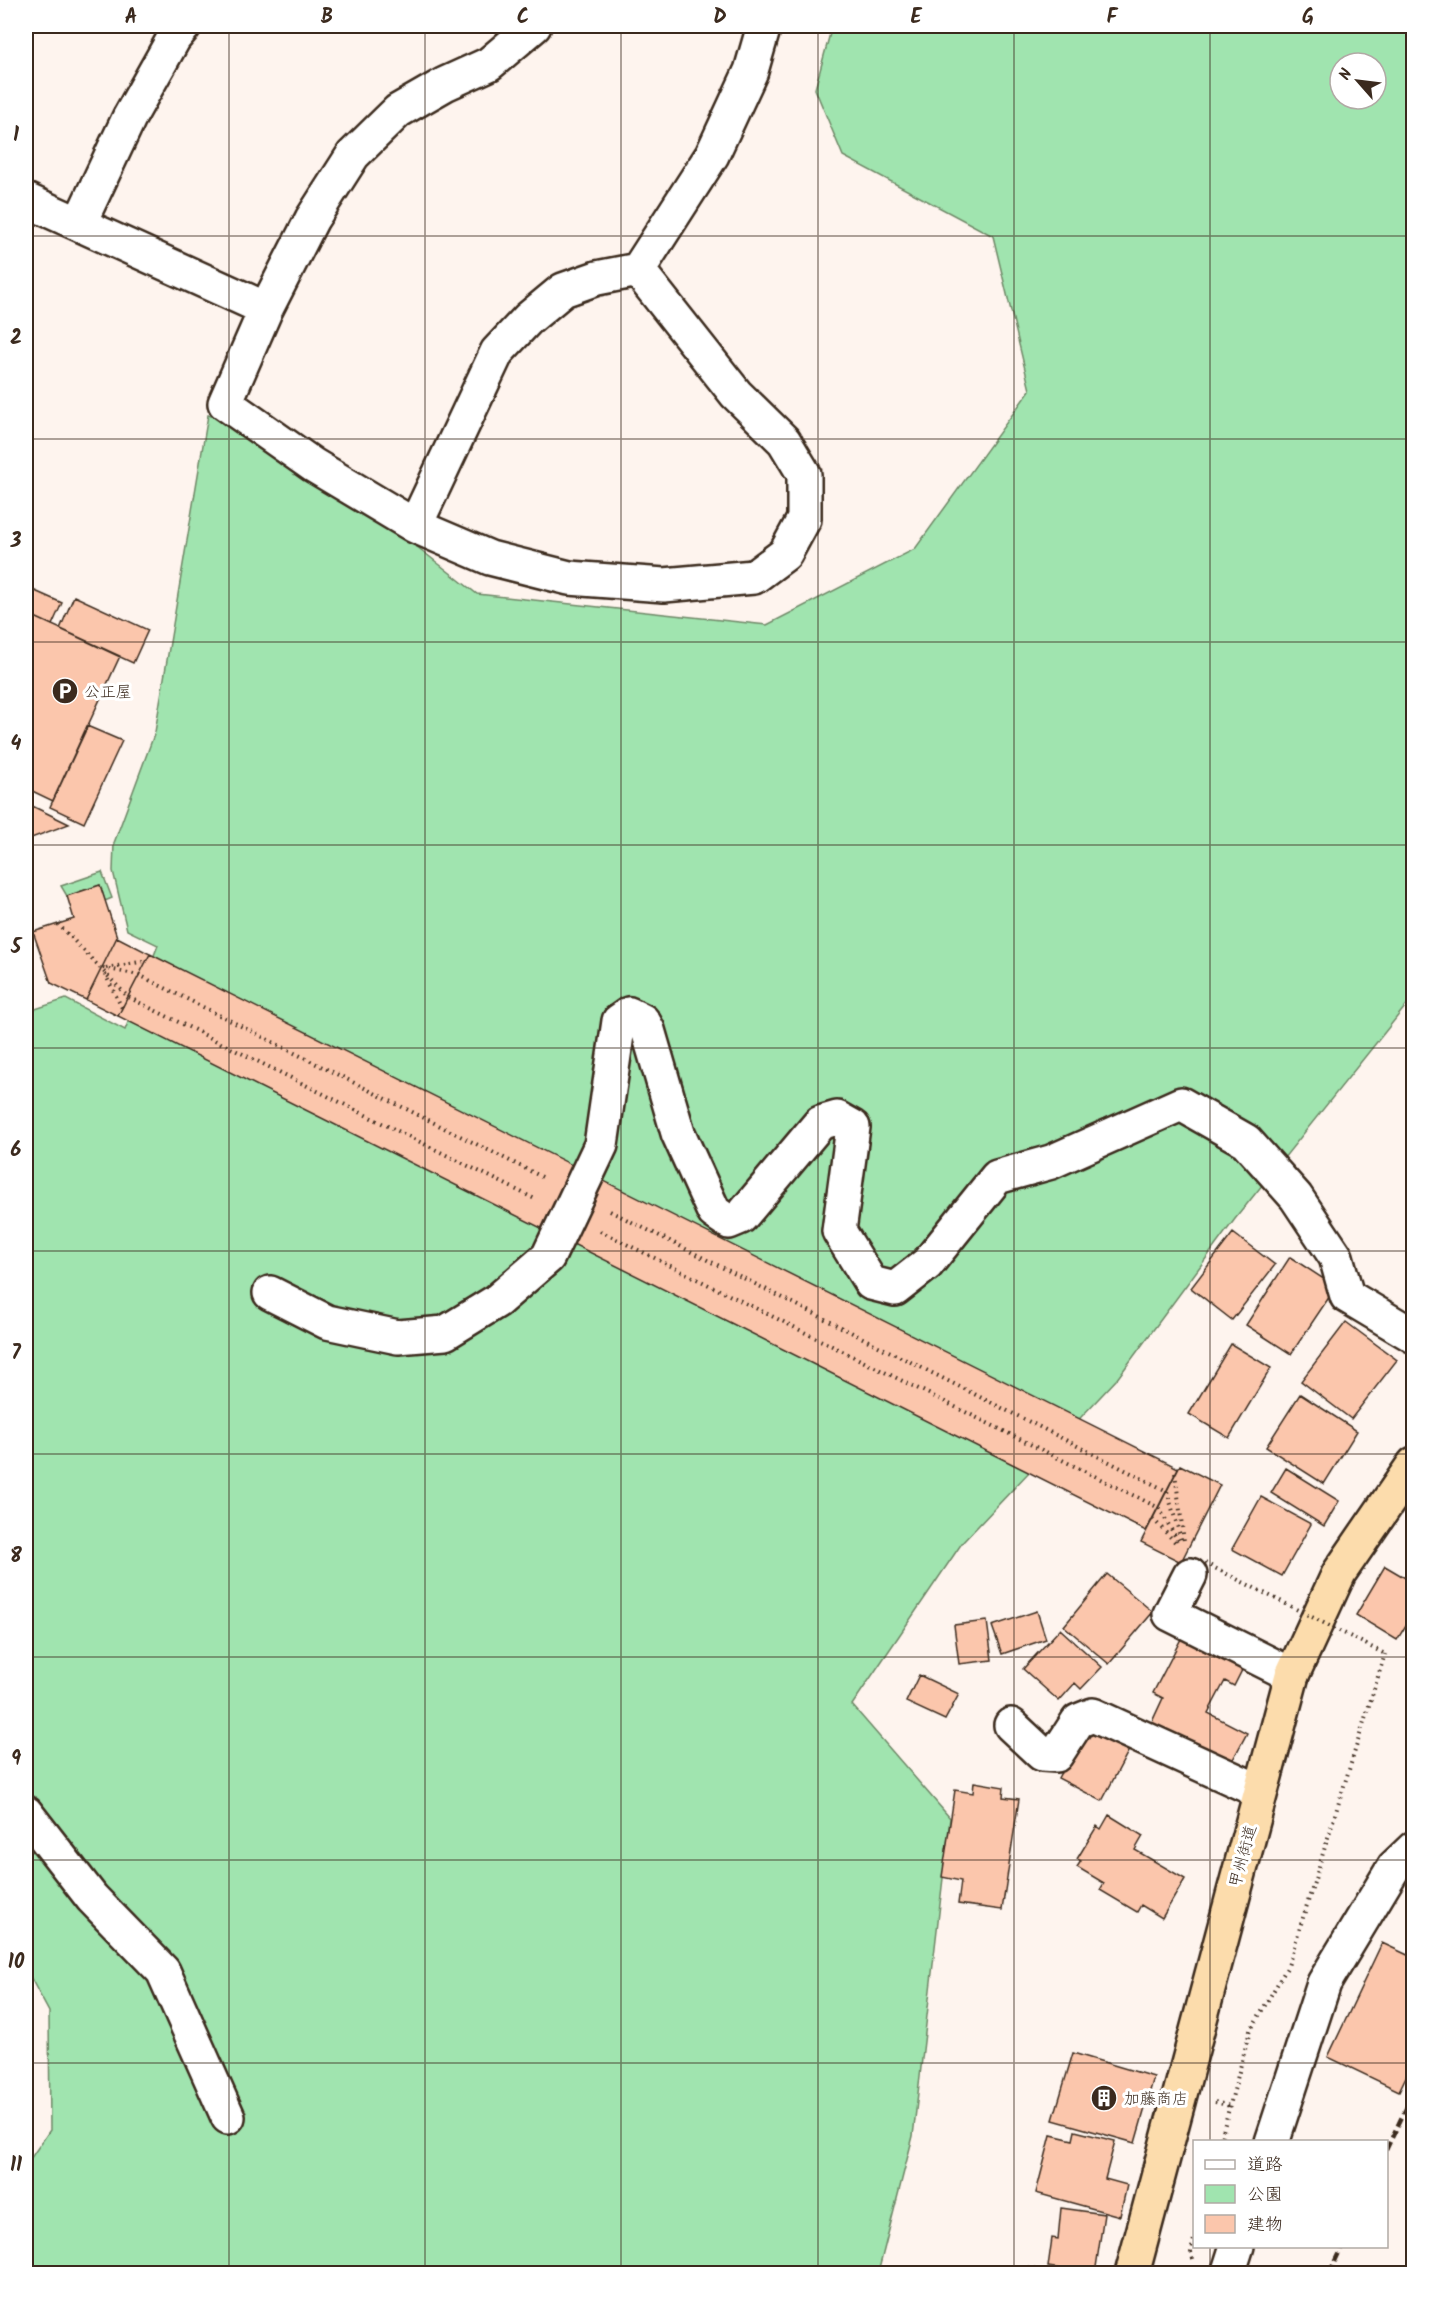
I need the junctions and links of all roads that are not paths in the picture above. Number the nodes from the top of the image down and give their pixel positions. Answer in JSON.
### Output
{"nodes":[{"id":1,"x":184,"y":26,"type":"edge"},
{"id":2,"x":534,"y":26,"type":"edge"},
{"id":3,"x":764,"y":26,"type":"edge"},
{"id":4,"x":26,"y":200,"type":"edge"},
{"id":5,"x":79,"y":224,"type":"junction"},
{"id":6,"x":638,"y":270,"type":"junction"},
{"id":7,"x":266,"y":309,"type":"junction"},
{"id":8,"x":415,"y":526,"type":"junction"},
{"id":9,"x":270,"y":1293,"type":"dead end"},
{"id":10,"x":1413,"y":1336,"type":"edge"},
{"id":11,"x":1413,"y":1464,"type":"edge"},
{"id":12,"x":1198,"y":1569,"type":"road end"},
{"id":13,"x":1292,"y":1675,"type":"junction"},
{"id":14,"x":1011,"y":1725,"type":"dead end"},
{"id":15,"x":1259,"y":1791,"type":"junction"},
{"id":16,"x":26,"y":1813,"type":"edge"},
{"id":17,"x":1413,"y":1848,"type":"edge"},
{"id":18,"x":228,"y":2117,"type":"dead end"},
{"id":19,"x":1273,"y":2140,"type":"edge"},
{"id":20,"x":1237,"y":2248,"type":"edge"},
{"id":21,"x":1132,"y":2274,"type":"edge"},
{"id":22,"x":1216,"y":2274,"type":"edge"},
{"id":23,"x":1227,"y":2274,"type":"edge"}],
"edges":[{"from":1,"to":5,"type":"street"},
{"from":2,"to":7,"type":"street"},
{"from":3,"to":6,"type":"street"},
{"from":4,"to":5,"type":"street"},
{"from":5,"to":7,"type":"street"},
{"from":6,"to":8,"type":"street"},
{"from":6,"to":8,"type":"street"},
{"from":7,"to":8,"type":"street"},
{"from":9,"to":10,"type":"street"},
{"from":11,"to":13,"type":"highway","name":"甲州街道"},
{"from":12,"to":13,"type":"street"},
{"from":13,"to":15,"type":"highway","name":"甲州街道"},
{"from":14,"to":15,"type":"street"},
{"from":15,"to":21,"type":"highway","name":"甲州街道"},
{"from":16,"to":18,"type":"street"},
{"from":17,"to":19,"type":"street"},
{"from":20,"to":23,"type":"street"},
{"from":22,"to":23,"type":"street"}]}
